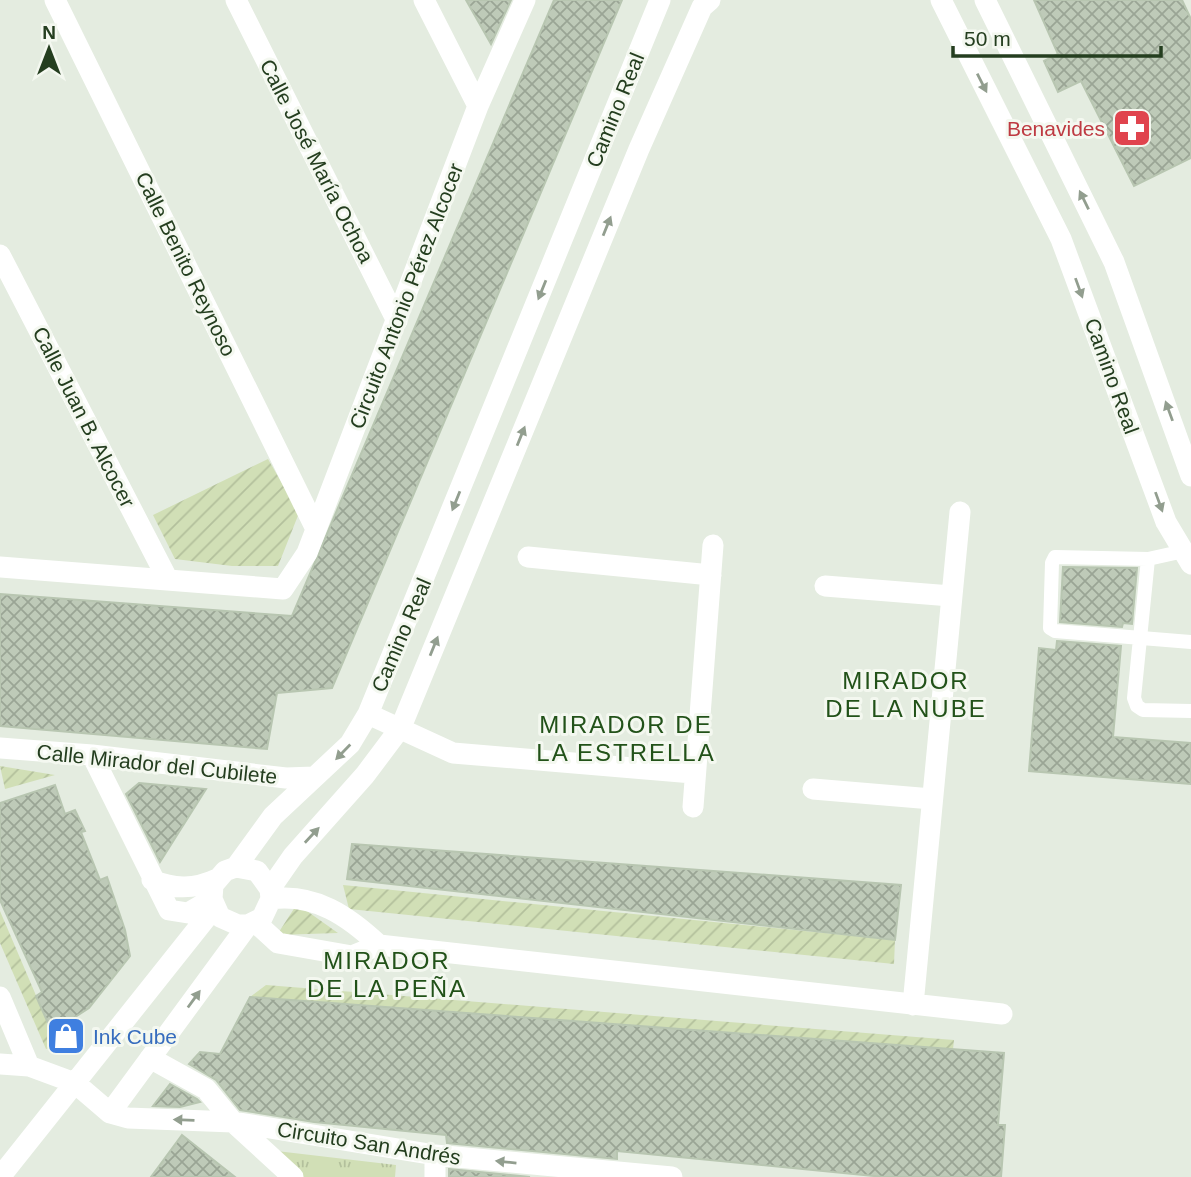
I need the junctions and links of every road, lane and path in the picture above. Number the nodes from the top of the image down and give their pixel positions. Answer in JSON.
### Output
{"nodes":[{"id":1,"x":55,"y":0,"type":"edge"},
{"id":2,"x":236,"y":0,"type":"edge"},
{"id":3,"x":424,"y":0,"type":"edge"},
{"id":4,"x":525,"y":0,"type":"edge"},
{"id":5,"x":660,"y":0,"type":"edge"},
{"id":6,"x":710,"y":0,"type":"edge"},
{"id":7,"x":941,"y":0,"type":"edge"},
{"id":8,"x":985,"y":0,"type":"edge"},
{"id":9,"x":478,"y":106,"type":"junction"},
{"id":10,"x":0,"y":255,"type":"edge"},
{"id":11,"x":397,"y":321,"type":"junction"},
{"id":12,"x":1188,"y":456,"type":"edge"},
{"id":13,"x":1191,"y":476,"type":"edge"},
{"id":14,"x":960,"y":512,"type":"dead end"},
{"id":15,"x":316,"y":528,"type":"junction"},
{"id":16,"x":713,"y":545,"type":"dead end"},
{"id":17,"x":528,"y":556,"type":"dead end"},
{"id":18,"x":1187,"y":558,"type":"edge"},
{"id":19,"x":1148,"y":559,"type":"junction"},
{"id":20,"x":0,"y":567,"type":"edge"},
{"id":21,"x":711,"y":575,"type":"junction"},
{"id":22,"x":168,"y":580,"type":"junction"},
{"id":23,"x":825,"y":586,"type":"dead end"},
{"id":24,"x":951,"y":596,"type":"junction"},
{"id":25,"x":1140,"y":640,"type":"junction"},
{"id":26,"x":1191,"y":642,"type":"edge"},
{"id":27,"x":1191,"y":711,"type":"edge"},
{"id":28,"x":368,"y":714,"type":"junction"},
{"id":29,"x":401,"y":727,"type":"junction"},
{"id":30,"x":0,"y":748,"type":"edge"},
{"id":31,"x":92,"y":755,"type":"junction"},
{"id":32,"x":693,"y":773,"type":"junction"},
{"id":33,"x":314,"y":777,"type":"junction"},
{"id":34,"x":813,"y":789,"type":"dead end"},
{"id":35,"x":932,"y":799,"type":"junction"},
{"id":36,"x":692,"y":807,"type":"dead end"},
{"id":37,"x":236,"y":867,"type":"junction"},
{"id":38,"x":270,"y":894,"type":"junction"},
{"id":39,"x":214,"y":895,"type":"junction"},
{"id":40,"x":251,"y":923,"type":"junction"},
{"id":41,"x":379,"y":945,"type":"junction"},
{"id":42,"x":0,"y":997,"type":"edge"},
{"id":43,"x":913,"y":1005,"type":"junction"},
{"id":44,"x":1002,"y":1014,"type":"dead end"},
{"id":45,"x":150,"y":1058,"type":"junction"},
{"id":46,"x":0,"y":1064,"type":"edge"},
{"id":47,"x":29,"y":1066,"type":"junction"},
{"id":48,"x":75,"y":1083,"type":"junction"},
{"id":49,"x":110,"y":1113,"type":"junction"},
{"id":50,"x":233,"y":1122,"type":"junction"},
{"id":51,"x":435,"y":1155,"type":"junction"},
{"id":52,"x":598,"y":1174,"type":"edge"},
{"id":53,"x":0,"y":1177,"type":"edge"},
{"id":54,"x":293,"y":1177,"type":"edge"},
{"id":55,"x":435,"y":1177,"type":"edge"},
{"id":56,"x":672,"y":1177,"type":"edge"}],
"edges":[{"from":1,"to":15,"type":"street","name":"Calle Benito Reynoso"},
{"from":2,"to":11,"type":"street","name":"Calle José María Ochoa"},
{"from":3,"to":9,"type":"street"},
{"from":4,"to":9,"type":"street","name":"Circuito Antonio Pérez Alcocer"},
{"from":5,"to":28,"type":"street","name":"Camino Real","one_way":true},
{"from":29,"to":6,"type":"street","name":"Camino Real","one_way":true},
{"from":7,"to":18,"type":"street","name":"Camino Real","one_way":true},
{"from":12,"to":8,"type":"street","name":"Camino Real","one_way":true},
{"from":9,"to":11,"type":"street","name":"Circuito Antonio Pérez Alcocer"},
{"from":10,"to":22,"type":"street","name":"Calle Juan B. Alcocer"},
{"from":11,"to":15,"type":"street","name":"Circuito Antonio Pérez Alcocer"},
{"from":12,"to":13,"type":"street","name":"Camino Real"},
{"from":14,"to":24,"type":"street"},
{"from":15,"to":22,"type":"street","name":"Circuito Antonio Pérez Alcocer"},
{"from":16,"to":21,"type":"street"},
{"from":17,"to":21,"type":"street"},
{"from":18,"to":19,"type":"lane"},
{"from":19,"to":25,"type":"lane"},
{"from":19,"to":25,"type":"lane"},
{"from":20,"to":22,"type":"street"},
{"from":21,"to":32,"type":"street"},
{"from":23,"to":24,"type":"street"},
{"from":24,"to":35,"type":"street"},
{"from":25,"to":26,"type":"lane"},
{"from":25,"to":27,"type":"lane"},
{"from":28,"to":29,"type":"street"},
{"from":28,"to":33,"type":"street","name":"Camino Real","one_way":true},
{"from":29,"to":32,"type":"street"},
{"from":38,"to":29,"type":"street","name":"Camino Real","one_way":true},
{"from":30,"to":31,"type":"street","name":"Calle Mirador del Cubilete"},
{"from":31,"to":33,"type":"street","name":"Calle Mirador del Cubilete"},
{"from":31,"to":39,"type":"street"},
{"from":32,"to":36,"type":"street"},
{"from":33,"to":37,"type":"street","name":"Camino Real"},
{"from":34,"to":35,"type":"street"},
{"from":35,"to":43,"type":"street"},
{"from":37,"to":38,"type":"street"},
{"from":37,"to":39,"type":"street","name":"Camino Real"},
{"from":38,"to":40,"type":"street","name":"Camino Real"},
{"from":38,"to":41,"type":"street"},
{"from":39,"to":40,"type":"street"},
{"from":39,"to":48,"type":"street","name":"Camino Real"},
{"from":40,"to":41,"type":"street"},
{"from":45,"to":40,"type":"street","name":"Camino Real","one_way":true},
{"from":41,"to":43,"type":"street"},
{"from":42,"to":47,"type":"street"},
{"from":43,"to":44,"type":"street"},
{"from":45,"to":49,"type":"street","name":"Camino Real"},
{"from":45,"to":50,"type":"street","name":"Circuito San Andrés"},
{"from":46,"to":47,"type":"street"},
{"from":47,"to":48,"type":"street"},
{"from":48,"to":49,"type":"street"},
{"from":48,"to":53,"type":"street","name":"Camino Real"},
{"from":50,"to":49,"type":"street","name":"Circuito San Andrés","one_way":true},
{"from":50,"to":51,"type":"street","name":"Circuito San Andrés"},
{"from":50,"to":54,"type":"street","name":"Circuito San Andrés"},
{"from":52,"to":51,"type":"street","name":"Circuito San Andrés","one_way":true},
{"from":51,"to":55,"type":"street"},
{"from":52,"to":56,"type":"street","name":"Circuito San Andrés"}]}
